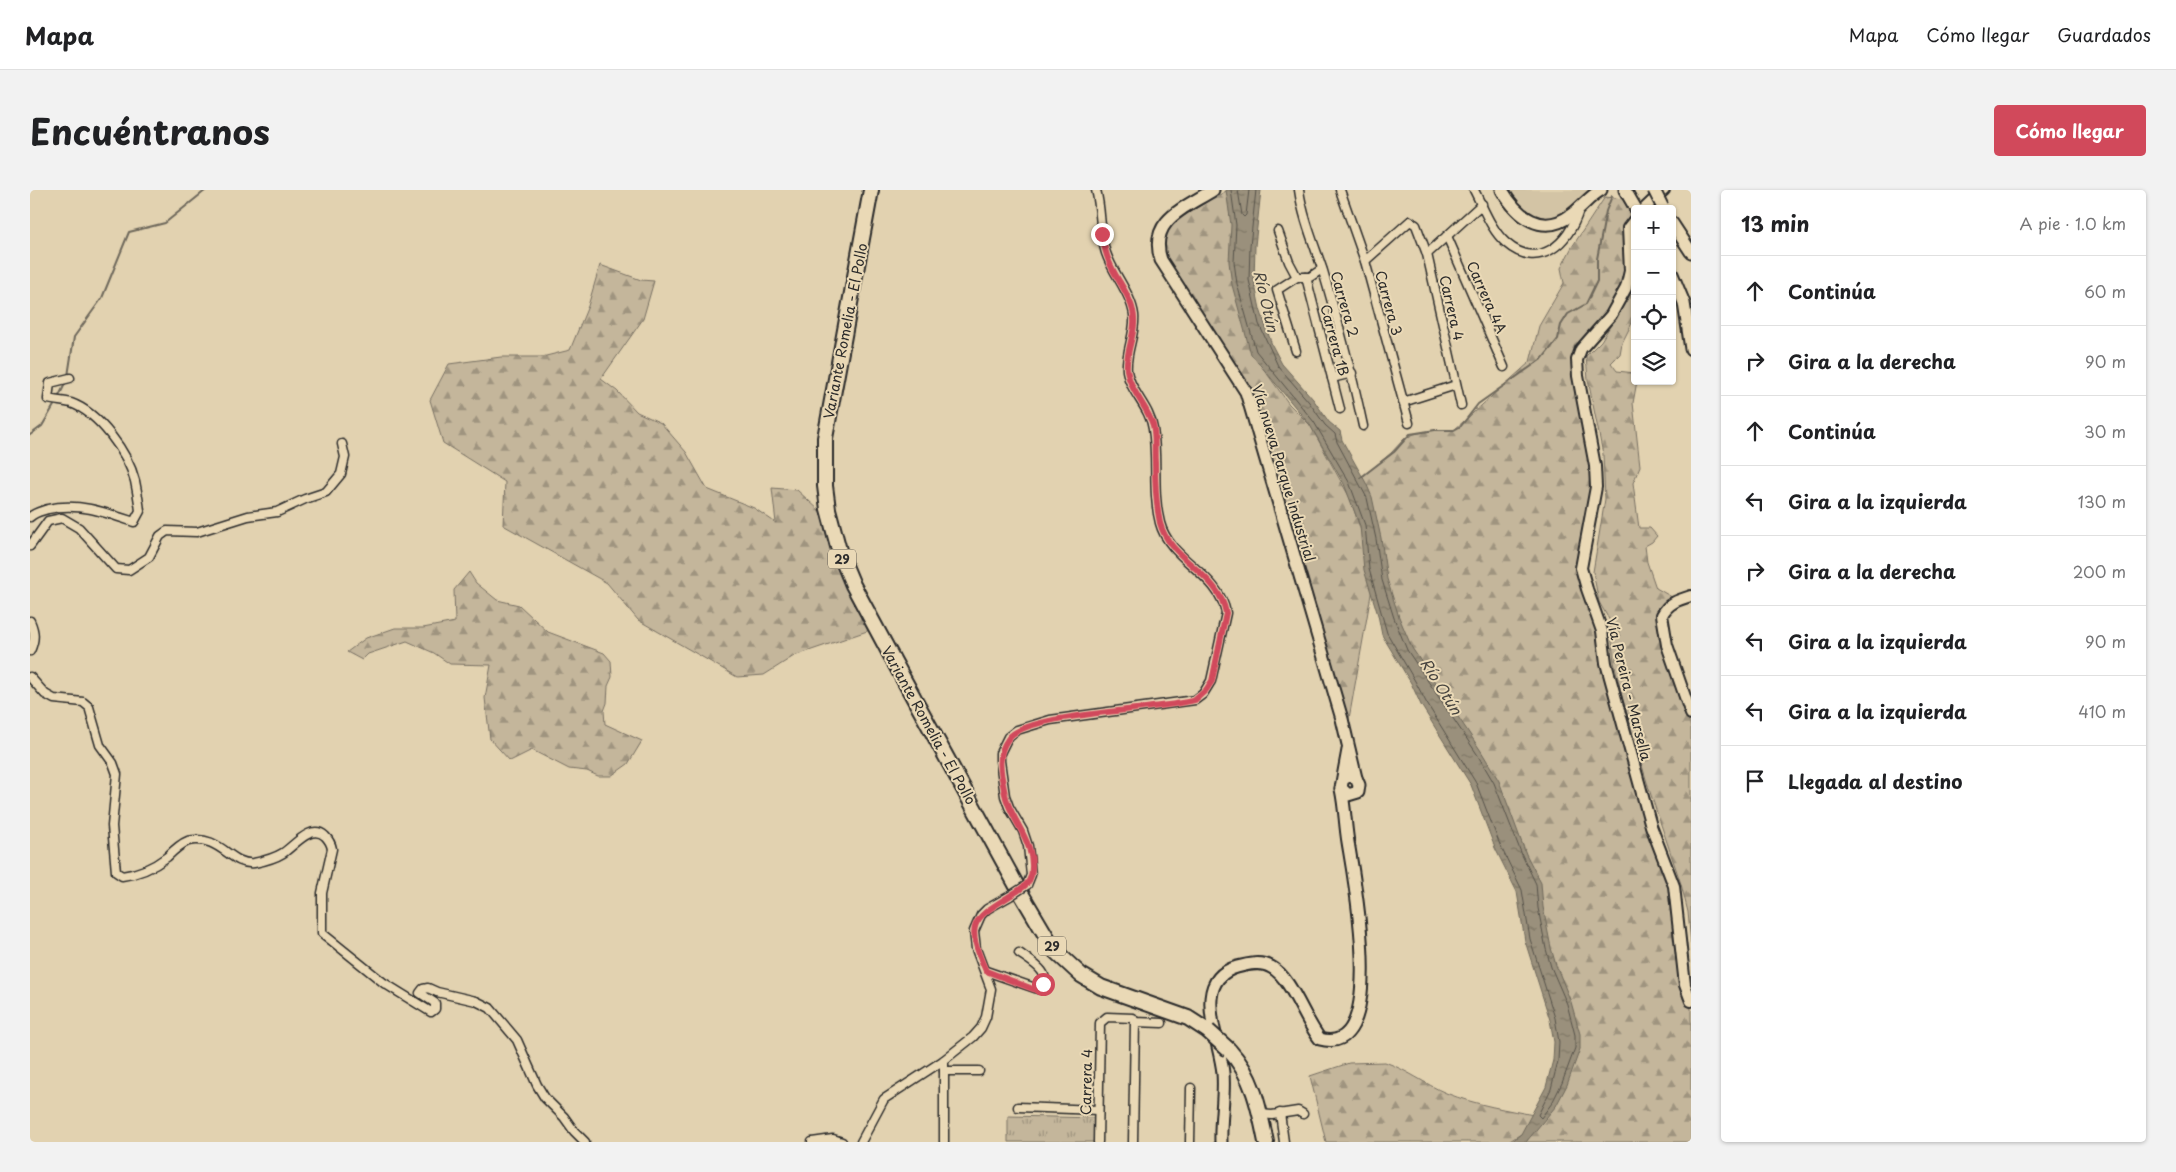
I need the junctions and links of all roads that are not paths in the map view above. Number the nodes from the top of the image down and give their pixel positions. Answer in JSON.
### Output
{"nodes":[{"id":1,"x":871,"y":190,"type":"edge"},
{"id":2,"x":1096,"y":190,"type":"edge"},
{"id":3,"x":1213,"y":190,"type":"edge"},
{"id":4,"x":1299,"y":190,"type":"edge"},
{"id":5,"x":1340,"y":190,"type":"edge"},
{"id":6,"x":1474,"y":190,"type":"edge"},
{"id":7,"x":1502,"y":190,"type":"edge"},
{"id":8,"x":1625,"y":190,"type":"edge"},
{"id":9,"x":1654,"y":190,"type":"edge"},
{"id":10,"x":1664,"y":190,"type":"edge"},
{"id":11,"x":1597,"y":191,"type":"edge"},
{"id":12,"x":1482,"y":204,"type":"junction"},
{"id":13,"x":1633,"y":205,"type":"edge"},
{"id":14,"x":1648,"y":205,"type":"edge"},
{"id":15,"x":1661,"y":205,"type":"edge"},
{"id":16,"x":1579,"y":208,"type":"junction"},
{"id":17,"x":1631,"y":224,"type":"edge"},
{"id":18,"x":1676,"y":229,"type":"edge"},
{"id":19,"x":1278,"y":231,"type":"dead end"},
{"id":20,"x":1447,"y":236,"type":"junction"},
{"id":21,"x":1691,"y":252,"type":"edge"},
{"id":22,"x":1427,"y":254,"type":"junction"},
{"id":23,"x":1365,"y":262,"type":"junction"},
{"id":24,"x":1322,"y":269,"type":"junction"},
{"id":25,"x":1297,"y":277,"type":"junction"},
{"id":26,"x":1306,"y":277,"type":"junction"},
{"id":27,"x":1676,"y":284,"type":"edge"},
{"id":28,"x":1691,"y":349,"type":"edge"},
{"id":29,"x":1296,"y":351,"type":"dead end"},
{"id":30,"x":1504,"y":367,"type":"dead end"},
{"id":31,"x":1352,"y":373,"type":"junction"},
{"id":32,"x":70,"y":378,"type":"dead end"},
{"id":33,"x":1332,"y":378,"type":"junction"},
{"id":34,"x":1456,"y":385,"type":"junction"},
{"id":35,"x":1403,"y":402,"type":"junction"},
{"id":36,"x":1461,"y":404,"type":"dead end"},
{"id":37,"x":1340,"y":409,"type":"dead end"},
{"id":38,"x":1409,"y":423,"type":"dead end"},
{"id":39,"x":1364,"y":426,"type":"dead end"},
{"id":40,"x":342,"y":444,"type":"dead end"},
{"id":41,"x":30,"y":517,"type":"edge"},
{"id":42,"x":30,"y":546,"type":"edge"},
{"id":43,"x":1691,"y":596,"type":"edge"},
{"id":44,"x":30,"y":621,"type":"edge"},
{"id":45,"x":30,"y":651,"type":"edge"},
{"id":46,"x":30,"y":677,"type":"edge"},
{"id":47,"x":1691,"y":714,"type":"edge"},
{"id":48,"x":1348,"y":750,"type":"junction"},
{"id":49,"x":1356,"y":778,"type":"junction"},
{"id":50,"x":1342,"y":784,"type":"junction"},
{"id":51,"x":1356,"y":793,"type":"junction"},
{"id":52,"x":1346,"y":814,"type":"junction"},
{"id":53,"x":1020,"y":953,"type":"dead end"},
{"id":54,"x":986,"y":971,"type":"junction"},
{"id":55,"x":1691,"y":1001,"type":"edge"},
{"id":56,"x":1135,"y":1022,"type":"junction"},
{"id":57,"x":1162,"y":1023,"type":"dead end"},
{"id":58,"x":944,"y":1060,"type":"junction"},
{"id":59,"x":944,"y":1071,"type":"junction"},
{"id":60,"x":979,"y":1071,"type":"dead end"},
{"id":61,"x":1191,"y":1088,"type":"dead end"},
{"id":62,"x":1018,"y":1107,"type":"dead end"},
{"id":63,"x":1098,"y":1110,"type":"junction"},
{"id":64,"x":1280,"y":1113,"type":"junction"},
{"id":65,"x":1260,"y":1114,"type":"junction"},
{"id":66,"x":1303,"y":1114,"type":"dead end"},
{"id":67,"x":586,"y":1142,"type":"edge"},
{"id":68,"x":812,"y":1142,"type":"edge"},
{"id":69,"x":842,"y":1142,"type":"edge"},
{"id":70,"x":861,"y":1142,"type":"edge"},
{"id":71,"x":944,"y":1142,"type":"edge"},
{"id":72,"x":1098,"y":1142,"type":"edge"},
{"id":73,"x":1133,"y":1142,"type":"edge"},
{"id":74,"x":1190,"y":1142,"type":"edge"},
{"id":75,"x":1221,"y":1142,"type":"edge"},
{"id":76,"x":1266,"y":1142,"type":"edge"},
{"id":77,"x":1284,"y":1142,"type":"edge"}],
"edges":[{"from":1,"to":65,"type":"highway","name":"Variante Romelia - El Pollo","number":"29","bridge":true},
{"from":2,"to":54,"type":"street","bridge":true},
{"from":3,"to":48,"type":"main road","name":"Vía nueva Parque industrial"},
{"from":4,"to":24,"type":"street","name":"Carrera 2"},
{"from":5,"to":23,"type":"street","name":"Carrera 3"},
{"from":6,"to":12,"type":"street"},
{"from":7,"to":16,"type":"main road"},
{"from":8,"to":13,"type":"main road"},
{"from":9,"to":15,"type":"main road","bridge":true},
{"from":10,"to":14,"type":"street"},
{"from":11,"to":16,"type":"main road"},
{"from":12,"to":16,"type":"street"},
{"from":12,"to":20,"type":"street"},
{"from":17,"to":55,"type":"street","name":"Vía Pereira - Marsella"},
{"from":18,"to":21,"type":"main road"},
{"from":19,"to":25,"type":"street"},
{"from":20,"to":22,"type":"street"},
{"from":20,"to":30,"type":"street","name":"Carrera 4A"},
{"from":22,"to":23,"type":"street","name":"Carrera 4"},
{"from":22,"to":34,"type":"street","name":"Carrera 4"},
{"from":23,"to":35,"type":"street","name":"Carrera 3"},
{"from":24,"to":26,"type":"street"},
{"from":24,"to":31,"type":"street","name":"Carrera 2"},
{"from":25,"to":26,"type":"street"},
{"from":25,"to":29,"type":"street"},
{"from":26,"to":33,"type":"street","name":"Carrera 1B"},
{"from":27,"to":28,"type":"main road"},
{"from":31,"to":33,"type":"street"},
{"from":31,"to":39,"type":"street","name":"Carrera 2"},
{"from":32,"to":41,"type":"street"},
{"from":33,"to":37,"type":"street","name":"Carrera 1B"},
{"from":34,"to":35,"type":"street"},
{"from":34,"to":36,"type":"street","name":"Carrera 4"},
{"from":35,"to":38,"type":"street","name":"Carrera 3"},
{"from":40,"to":42,"type":"street"},
{"from":43,"to":47,"type":"street"},
{"from":44,"to":45,"type":"street"},
{"from":46,"to":67,"type":"street"},
{"from":48,"to":49,"type":"main road","name":"Vía nueva Parque industrial"},
{"from":48,"to":50,"type":"main road","name":"Vía nueva Parque industrial"},
{"from":49,"to":50,"type":"main road"},
{"from":49,"to":51,"type":"main road","name":"Vía nueva Parque industrial"},
{"from":50,"to":51,"type":"main road"},
{"from":50,"to":52,"type":"main road","name":"Vía nueva Parque industrial"},
{"from":51,"to":52,"type":"main road","name":"Vía nueva Parque industrial"},
{"from":52,"to":75,"type":"main road","name":"Vía nueva Parque industrial"},
{"from":53,"to":54,"type":"street"},
{"from":54,"to":58,"type":"street"},
{"from":56,"to":57,"type":"street"},
{"from":56,"to":63,"type":"street","name":"Carrera 4"},
{"from":56,"to":73,"type":"street"},
{"from":58,"to":59,"type":"street"},
{"from":58,"to":70,"type":"street"},
{"from":59,"to":60,"type":"street"},
{"from":59,"to":71,"type":"street"},
{"from":61,"to":74,"type":"street"},
{"from":62,"to":63,"type":"street"},
{"from":63,"to":72,"type":"street","name":"Carrera 4"},
{"from":64,"to":65,"type":"street"},
{"from":64,"to":66,"type":"street"},
{"from":64,"to":77,"type":"street"},
{"from":65,"to":76,"type":"highway","name":"Variante Romelia - El Pollo","number":"29"},
{"from":68,"to":69,"type":"street"}]}
